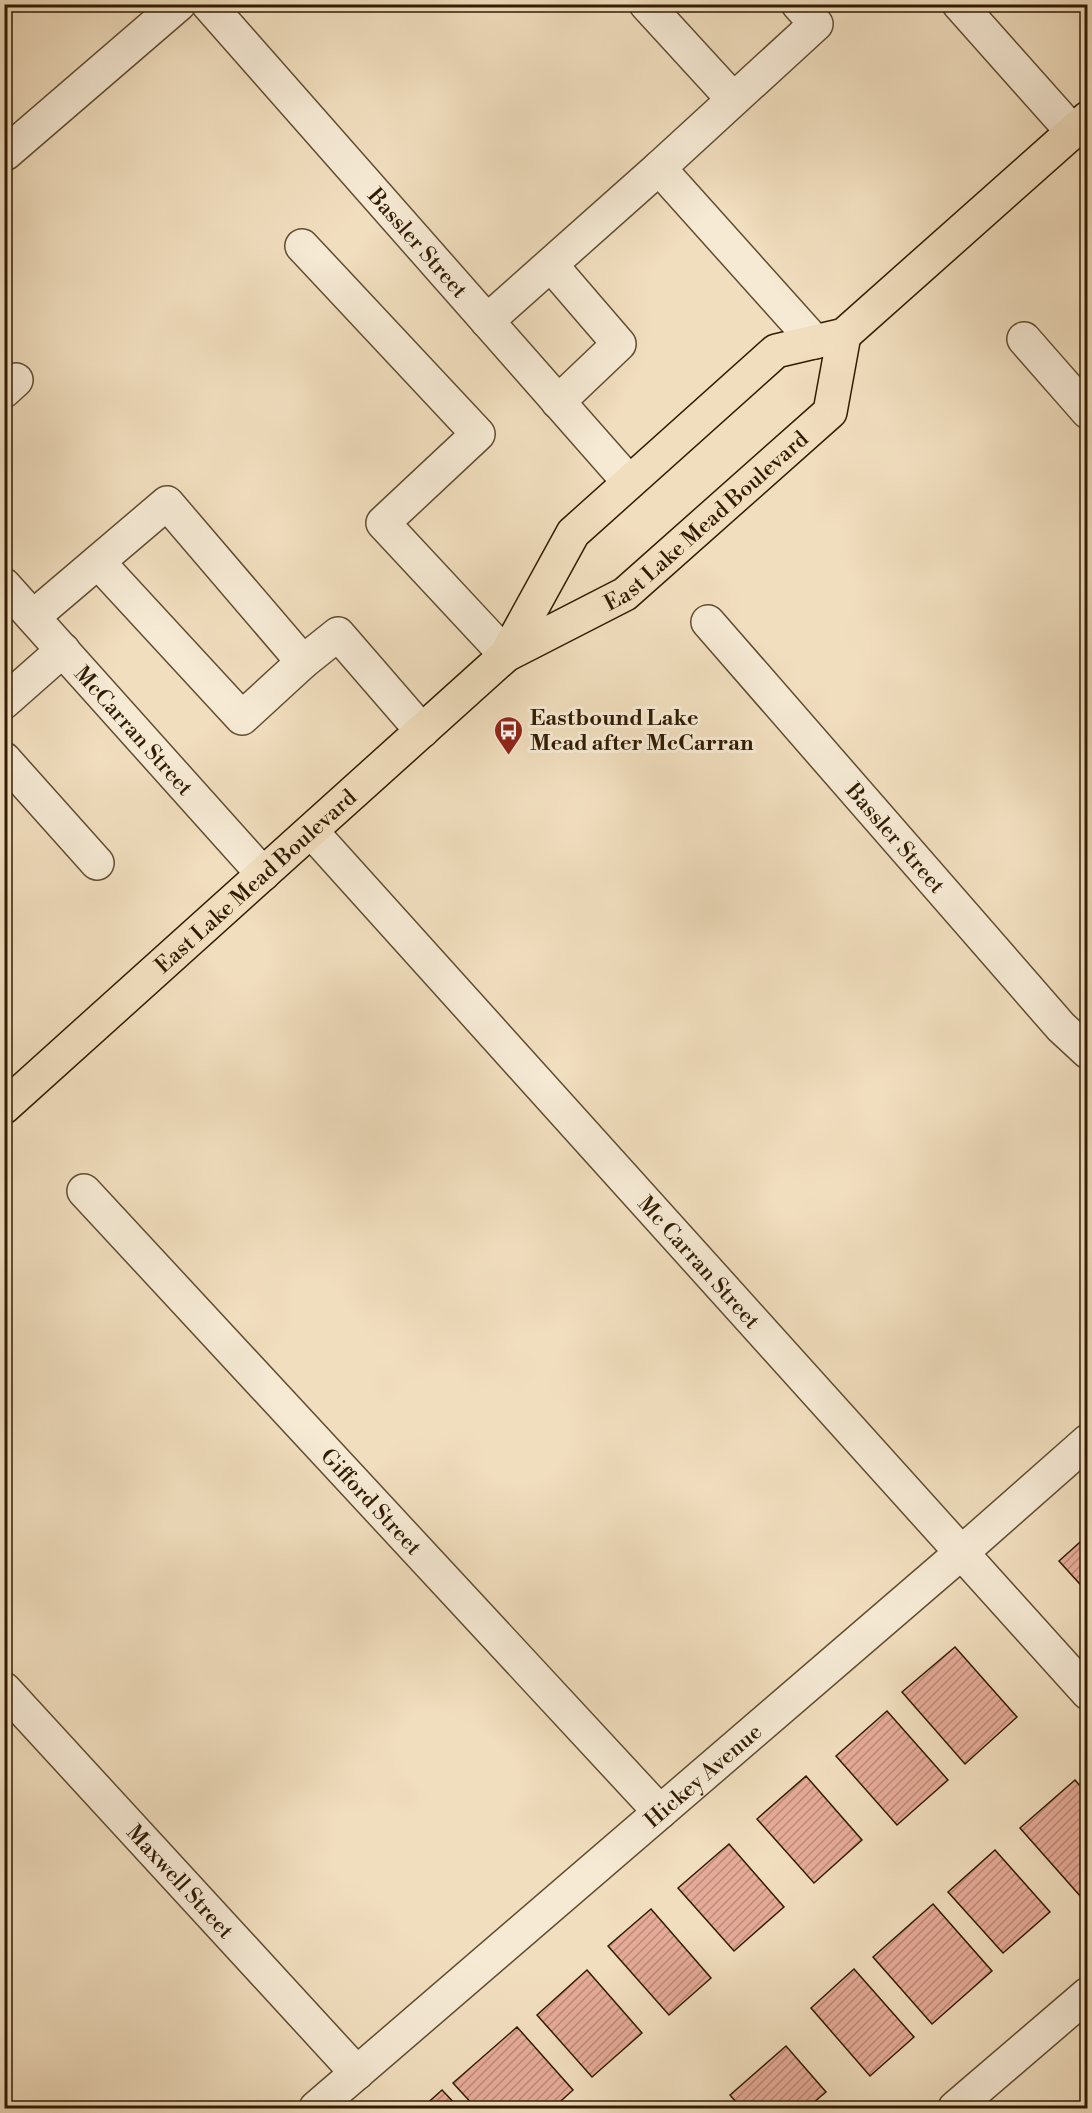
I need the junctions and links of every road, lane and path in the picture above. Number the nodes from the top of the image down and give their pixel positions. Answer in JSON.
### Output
{"nodes":[{"id":1,"x":179,"y":4,"type":"edge"},
{"id":2,"x":208,"y":4,"type":"edge"},
{"id":3,"x":646,"y":4,"type":"edge"},
{"id":4,"x":798,"y":4,"type":"edge"},
{"id":5,"x":958,"y":4,"type":"edge"},
{"id":6,"x":734,"y":99,"type":"junction"},
{"id":7,"x":1080,"y":125,"type":"edge"},
{"id":8,"x":4,"y":151,"type":"edge"},
{"id":9,"x":659,"y":168,"type":"junction"},
{"id":10,"x":302,"y":246,"type":"dead end"},
{"id":11,"x":551,"y":265,"type":"junction"},
{"id":12,"x":487,"y":321,"type":"junction"},
{"id":13,"x":830,"y":339,"type":"junction"},
{"id":14,"x":1024,"y":339,"type":"dead end"},
{"id":15,"x":558,"y":402,"type":"junction"},
{"id":16,"x":1088,"y":412,"type":"edge"},
{"id":17,"x":629,"y":482,"type":"junction"},
{"id":18,"x":98,"y":562,"type":"junction"},
{"id":19,"x":4,"y":585,"type":"edge"},
{"id":20,"x":33,"y":617,"type":"junction"},
{"id":21,"x":708,"y":622,"type":"dead end"},
{"id":22,"x":63,"y":650,"type":"junction"},
{"id":23,"x":506,"y":655,"type":"junction"},
{"id":24,"x":303,"y":662,"type":"junction"},
{"id":25,"x":4,"y":702,"type":"edge"},
{"id":26,"x":422,"y":731,"type":"junction"},
{"id":27,"x":4,"y":759,"type":"edge"},
{"id":28,"x":311,"y":831,"type":"junction"},
{"id":29,"x":97,"y":863,"type":"dead end"},
{"id":30,"x":263,"y":874,"type":"junction"},
{"id":31,"x":1088,"y":1052,"type":"edge"},
{"id":32,"x":4,"y":1107,"type":"edge"},
{"id":33,"x":84,"y":1191,"type":"dead end"},
{"id":34,"x":1088,"y":1441,"type":"edge"},
{"id":35,"x":961,"y":1552,"type":"junction"},
{"id":36,"x":4,"y":1689,"type":"edge"},
{"id":37,"x":1088,"y":1693,"type":"edge"},
{"id":38,"x":660,"y":1812,"type":"junction"},
{"id":39,"x":1088,"y":1994,"type":"edge"},
{"id":40,"x":357,"y":2073,"type":"junction"},
{"id":41,"x":316,"y":2109,"type":"edge"},
{"id":42,"x":955,"y":2109,"type":"edge"}],
"edges":[{"from":1,"to":8,"type":"street"},
{"from":2,"to":12,"type":"street","name":"Bassler Street"},
{"from":3,"to":6,"type":"street"},
{"from":4,"to":6,"type":"street"},
{"from":5,"to":7,"type":"street"},
{"from":6,"to":9,"type":"street"},
{"from":7,"to":13,"type":"main road","name":"East Lake Mead Boulevard"},
{"from":9,"to":11,"type":"street"},
{"from":9,"to":13,"type":"street"},
{"from":10,"to":23,"type":"street"},
{"from":11,"to":12,"type":"street"},
{"from":11,"to":15,"type":"street"},
{"from":12,"to":15,"type":"street","name":"Bassler Street"},
{"from":13,"to":17,"type":"main road","name":"East Lake Mead Boulevard"},
{"from":13,"to":23,"type":"main road","name":"East Lake Mead Boulevard"},
{"from":14,"to":16,"type":"street"},
{"from":15,"to":17,"type":"street","name":"Bassler Street"},
{"from":17,"to":23,"type":"main road","name":"East Lake Mead Boulevard"},
{"from":18,"to":20,"type":"street"},
{"from":18,"to":24,"type":"street"},
{"from":18,"to":24,"type":"street"},
{"from":19,"to":20,"type":"street","name":"McCarran Street"},
{"from":20,"to":22,"type":"street","name":"McCarran Street"},
{"from":21,"to":31,"type":"street","name":"Bassler Street"},
{"from":22,"to":25,"type":"street"},
{"from":22,"to":30,"type":"street","name":"McCarran Street"},
{"from":23,"to":26,"type":"main road","name":"East Lake Mead Boulevard"},
{"from":24,"to":26,"type":"street"},
{"from":26,"to":28,"type":"main road","name":"East Lake Mead Boulevard"},
{"from":27,"to":29,"type":"street"},
{"from":28,"to":30,"type":"main road","name":"East Lake Mead Boulevard"},
{"from":28,"to":35,"type":"street","name":"Mc Carran Street"},
{"from":30,"to":32,"type":"main road","name":"East Lake Mead Boulevard"},
{"from":33,"to":38,"type":"street","name":"Gifford Street"},
{"from":34,"to":35,"type":"street","name":"Hickey Avenue"},
{"from":35,"to":37,"type":"street","name":"Mc Carran Street"},
{"from":35,"to":38,"type":"street","name":"Hickey Avenue"},
{"from":36,"to":40,"type":"street","name":"Maxwell Street"},
{"from":38,"to":40,"type":"street","name":"Hickey Avenue"},
{"from":39,"to":42,"type":"street"},
{"from":40,"to":41,"type":"street","name":"Hickey Avenue"}]}
